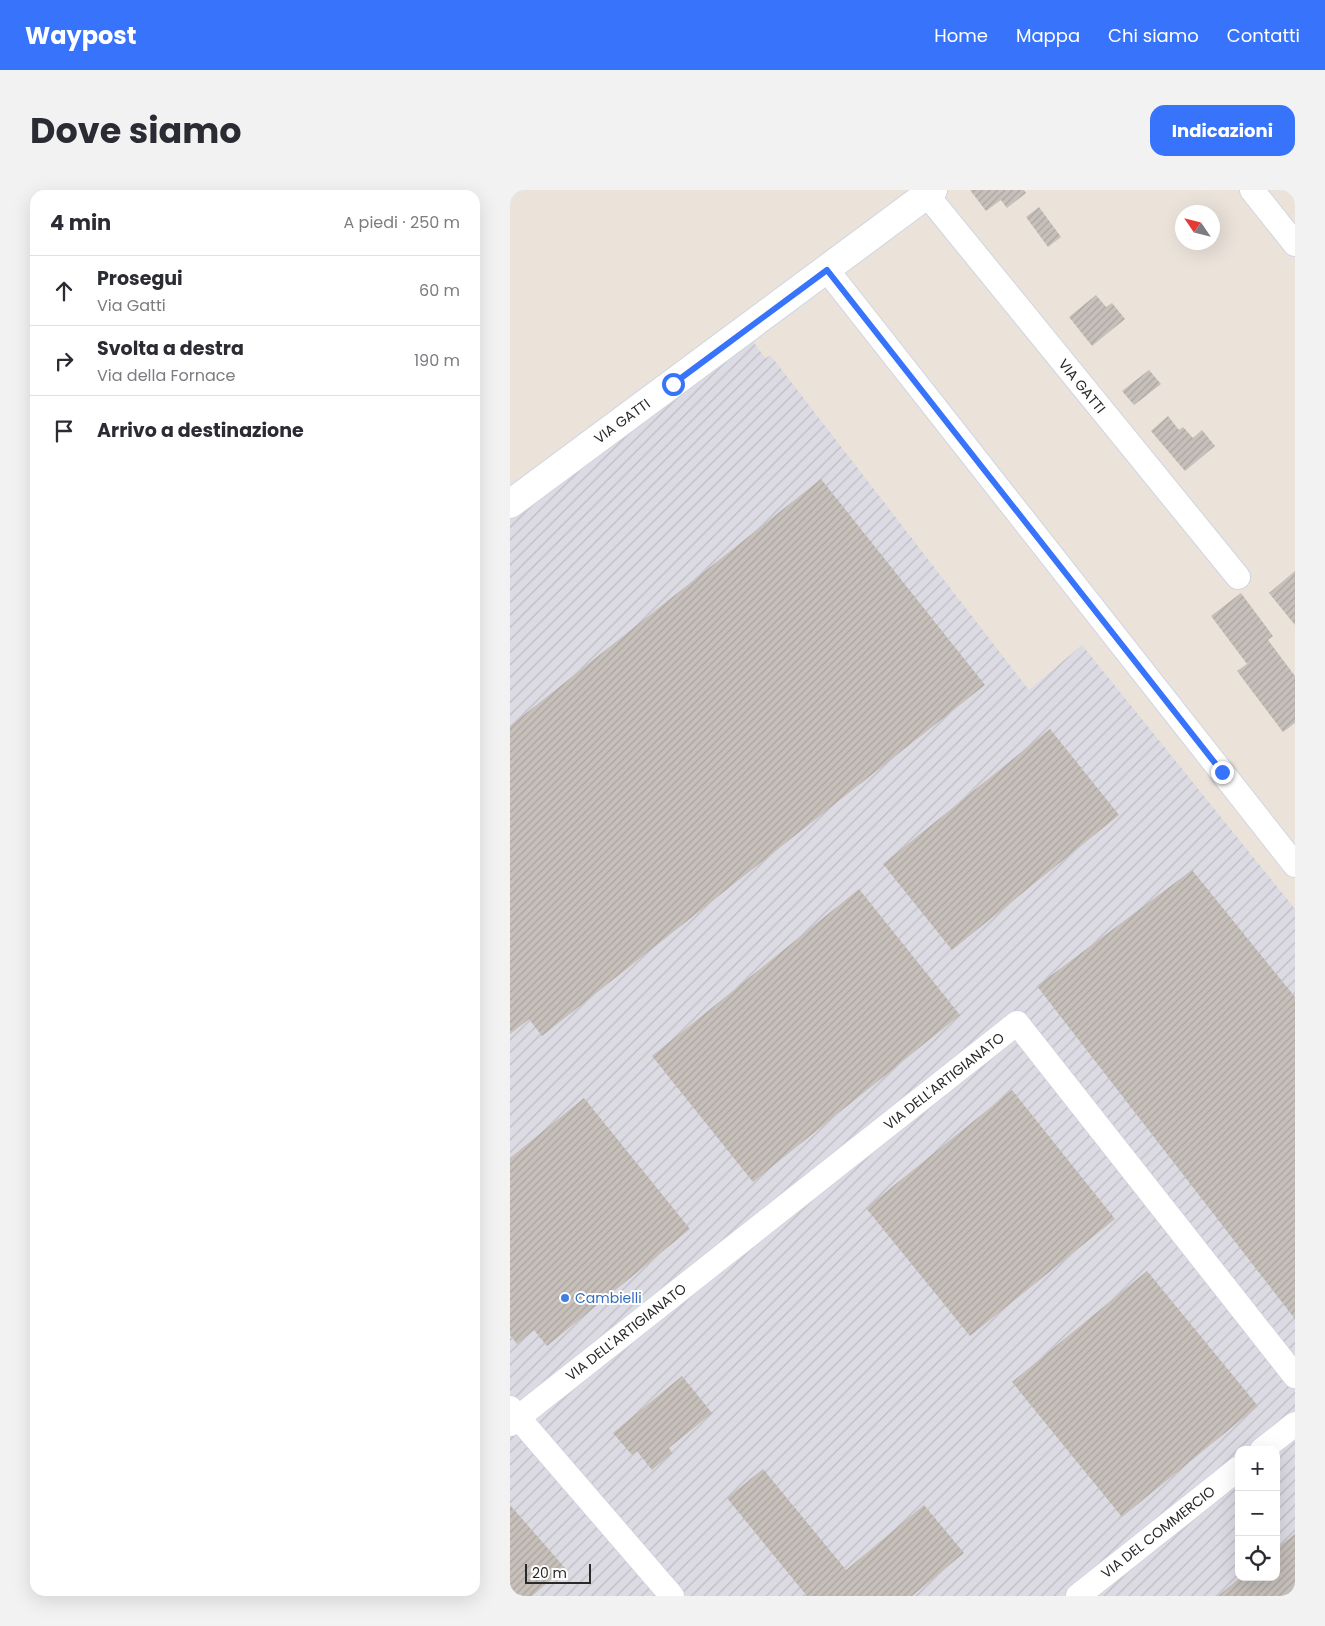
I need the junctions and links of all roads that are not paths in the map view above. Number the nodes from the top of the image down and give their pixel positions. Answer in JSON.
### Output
{"nodes":[{"id":1,"x":1252,"y":190,"type":"edge"},
{"id":2,"x":930,"y":192,"type":"edge"},
{"id":3,"x":1295,"y":244,"type":"edge"},
{"id":4,"x":827,"y":270,"type":"junction"},
{"id":5,"x":510,"y":504,"type":"edge"},
{"id":6,"x":1238,"y":577,"type":"dead end"},
{"id":7,"x":1295,"y":865,"type":"edge"},
{"id":8,"x":1295,"y":1376,"type":"edge"},
{"id":9,"x":513,"y":1417,"type":"edge"},
{"id":10,"x":1295,"y":1424,"type":"edge"},
{"id":11,"x":1267,"y":1446,"type":"edge"},
{"id":12,"x":1235,"y":1471,"type":"edge"},
{"id":13,"x":672,"y":1596,"type":"edge"},
{"id":14,"x":1078,"y":1596,"type":"edge"}],
"edges":[{"from":1,"to":3,"type":"street"},
{"from":2,"to":4,"type":"street","name":"VIA GATTI"},
{"from":2,"to":6,"type":"street","name":"VIA GATTI"},
{"from":4,"to":5,"type":"street","name":"VIA GATTI"},
{"from":4,"to":7,"type":"street"},
{"from":8,"to":9,"type":"street","name":"VIA DELL'ARTIGIANATO"},
{"from":9,"to":13,"type":"street","name":"VIA DELL'ARTIGIANATO"},
{"from":10,"to":11,"type":"street"},
{"from":12,"to":14,"type":"street","name":"VIA DEL COMMERCIO"}]}
